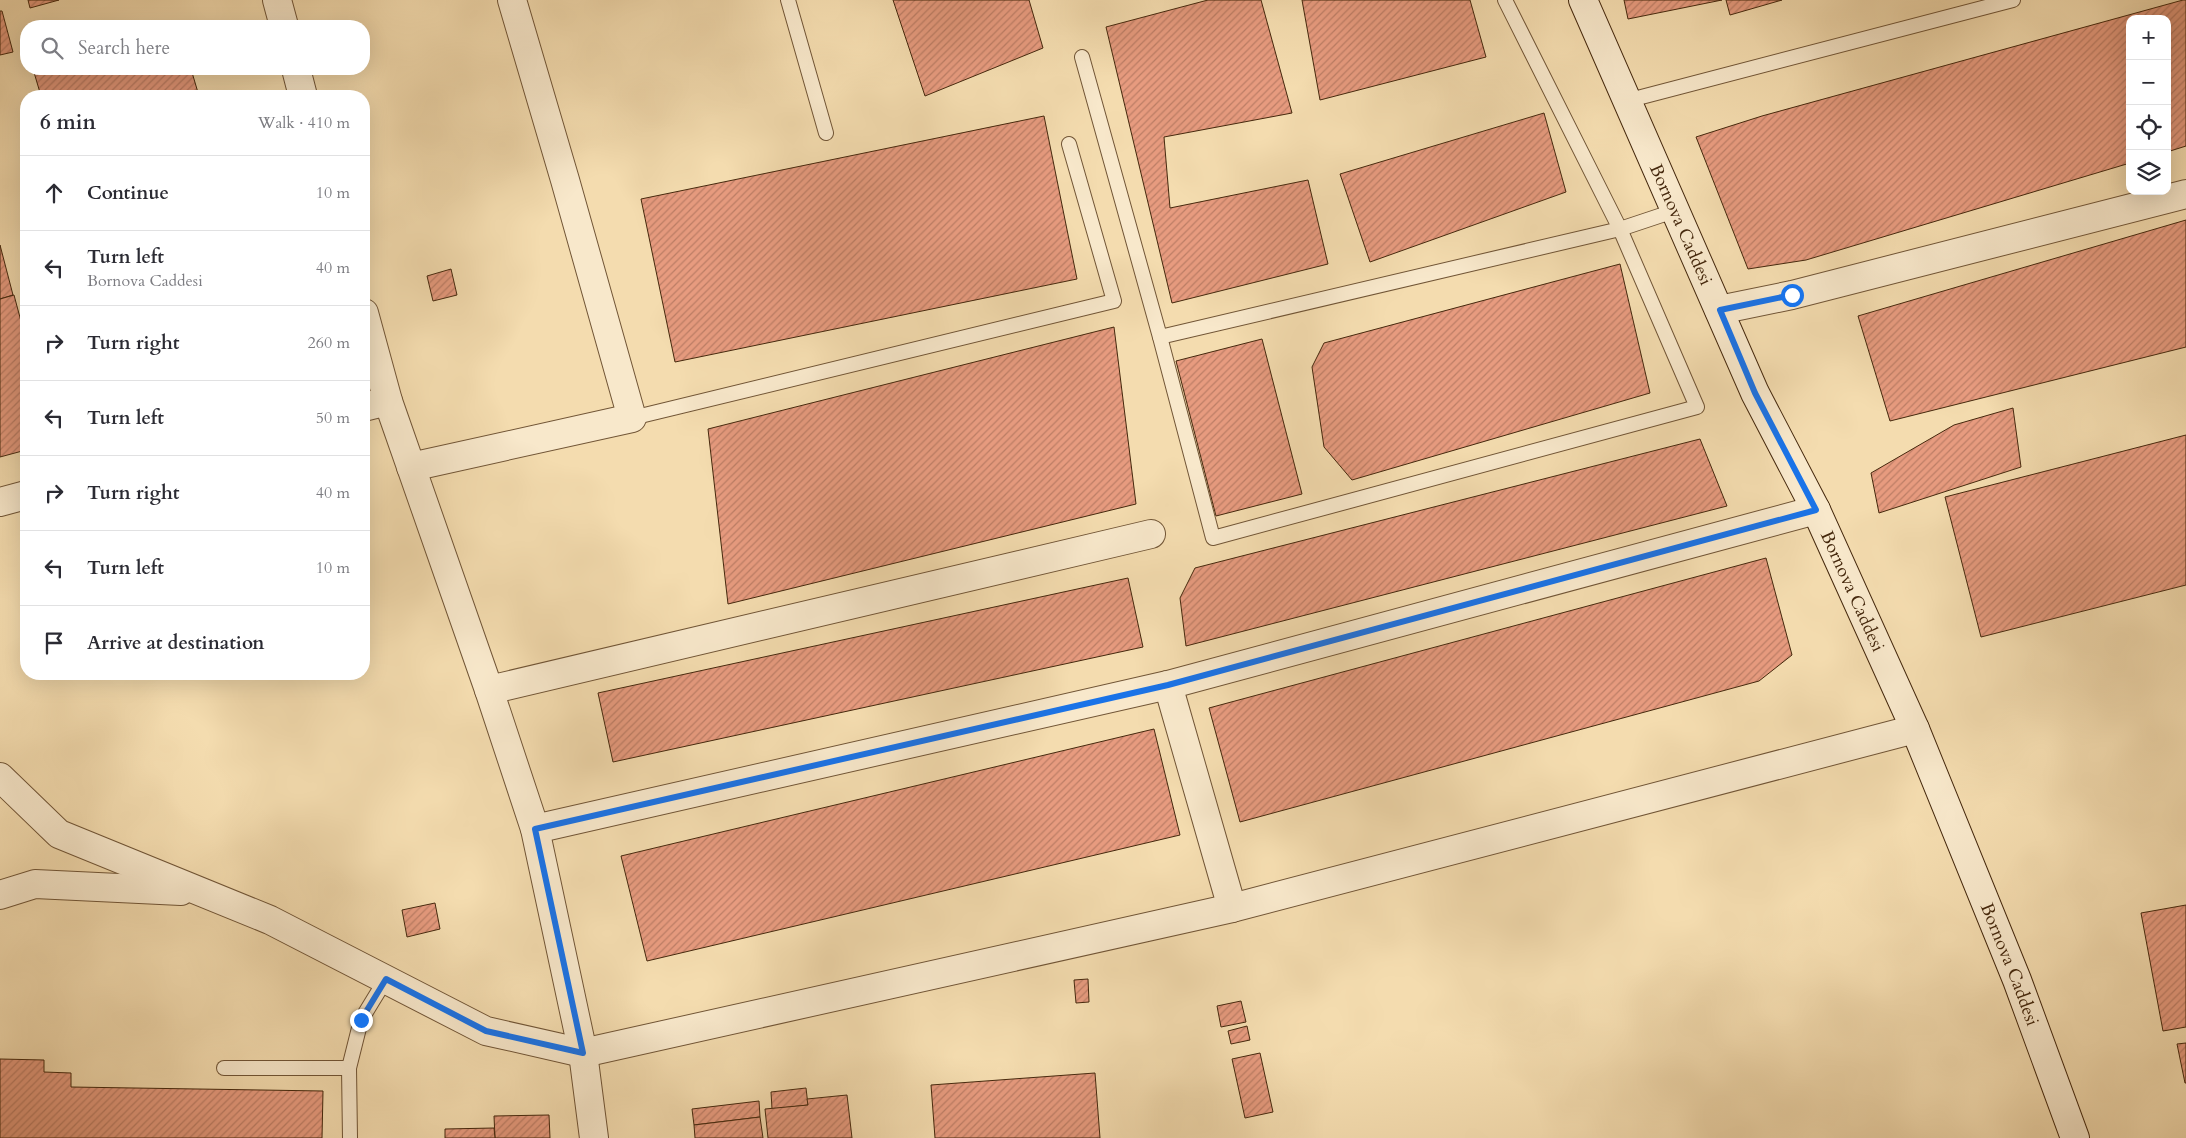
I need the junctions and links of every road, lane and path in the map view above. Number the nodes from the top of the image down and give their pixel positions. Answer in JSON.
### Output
{"nodes":[{"id":1,"x":277,"y":0,"type":"edge"},
{"id":2,"x":512,"y":0,"type":"edge"},
{"id":3,"x":788,"y":0,"type":"edge"},
{"id":4,"x":1505,"y":0,"type":"edge"},
{"id":5,"x":1583,"y":0,"type":"edge"},
{"id":6,"x":2013,"y":0,"type":"edge"},
{"id":7,"x":282,"y":20,"type":"edge"},
{"id":8,"x":1082,"y":57,"type":"dead end"},
{"id":9,"x":298,"y":75,"type":"edge"},
{"id":10,"x":302,"y":90,"type":"edge"},
{"id":11,"x":1626,"y":101,"type":"junction"},
{"id":12,"x":826,"y":133,"type":"dead end"},
{"id":13,"x":1069,"y":144,"type":"dead end"},
{"id":14,"x":2186,"y":194,"type":"edge"},
{"id":15,"x":1674,"y":211,"type":"junction"},
{"id":16,"x":1620,"y":229,"type":"junction"},
{"id":17,"x":1720,"y":310,"type":"junction"},
{"id":18,"x":1160,"y":337,"type":"junction"},
{"id":19,"x":370,"y":358,"type":"edge"},
{"id":20,"x":376,"y":404,"type":"edge"},
{"id":21,"x":632,"y":418,"type":"junction"},
{"id":22,"x":411,"y":467,"type":"junction"},
{"id":23,"x":20,"y":497,"type":"edge"},
{"id":24,"x":0,"y":502,"type":"edge"},
{"id":25,"x":1816,"y":510,"type":"junction"},
{"id":26,"x":1151,"y":534,"type":"dead end"},
{"id":27,"x":1168,"y":685,"type":"junction"},
{"id":28,"x":489,"y":690,"type":"junction"},
{"id":29,"x":1915,"y":730,"type":"junction"},
{"id":30,"x":0,"y":777,"type":"edge"},
{"id":31,"x":535,"y":829,"type":"junction"},
{"id":32,"x":202,"y":892,"type":"junction"},
{"id":33,"x":0,"y":895,"type":"edge"},
{"id":34,"x":1232,"y":908,"type":"junction"},
{"id":35,"x":386,"y":979,"type":"junction"},
{"id":36,"x":583,"y":1053,"type":"junction"},
{"id":37,"x":224,"y":1068,"type":"dead end"},
{"id":38,"x":349,"y":1068,"type":"junction"},
{"id":39,"x":350,"y":1138,"type":"edge"},
{"id":40,"x":594,"y":1138,"type":"edge"},
{"id":41,"x":2075,"y":1138,"type":"edge"}],
"edges":[{"from":1,"to":7,"type":"street"},
{"from":2,"to":21,"type":"street"},
{"from":3,"to":12,"type":"lane"},
{"from":4,"to":16,"type":"lane"},
{"from":5,"to":11,"type":"street","name":"Bornova Caddesi"},
{"from":6,"to":11,"type":"lane"},
{"from":8,"to":18,"type":"lane"},
{"from":9,"to":10,"type":"street"},
{"from":11,"to":15,"type":"street","name":"Bornova Caddesi"},
{"from":13,"to":21,"type":"lane"},
{"from":14,"to":17,"type":"street"},
{"from":15,"to":16,"type":"lane"},
{"from":15,"to":17,"type":"street","name":"Bornova Caddesi"},
{"from":16,"to":18,"type":"lane"},
{"from":16,"to":18,"type":"lane"},
{"from":17,"to":25,"type":"street","name":"Bornova Caddesi"},
{"from":19,"to":20,"type":"street"},
{"from":20,"to":22,"type":"street"},
{"from":21,"to":22,"type":"street"},
{"from":22,"to":28,"type":"street"},
{"from":23,"to":24,"type":"street"},
{"from":25,"to":27,"type":"street"},
{"from":25,"to":29,"type":"street","name":"Bornova Caddesi"},
{"from":26,"to":28,"type":"street"},
{"from":27,"to":31,"type":"street"},
{"from":27,"to":34,"type":"street"},
{"from":28,"to":31,"type":"street"},
{"from":29,"to":34,"type":"street"},
{"from":29,"to":41,"type":"street","name":"Bornova Caddesi"},
{"from":30,"to":32,"type":"street"},
{"from":31,"to":36,"type":"street"},
{"from":32,"to":33,"type":"street"},
{"from":32,"to":35,"type":"street"},
{"from":34,"to":36,"type":"street"},
{"from":35,"to":36,"type":"street"},
{"from":35,"to":38,"type":"lane"},
{"from":36,"to":40,"type":"street"},
{"from":37,"to":38,"type":"lane"},
{"from":38,"to":39,"type":"lane"}]}
